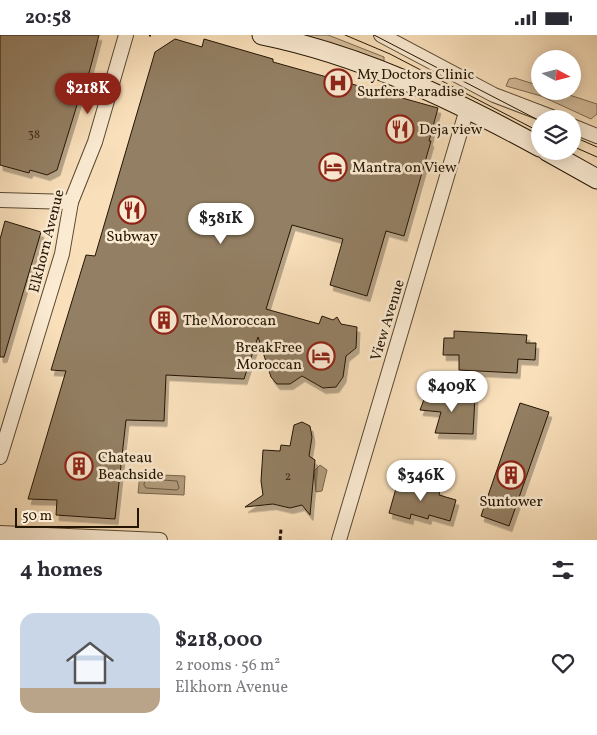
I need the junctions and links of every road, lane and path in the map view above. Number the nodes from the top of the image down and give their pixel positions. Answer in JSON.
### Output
{"nodes":[{"id":1,"x":126,"y":35,"type":"edge"},
{"id":2,"x":262,"y":35,"type":"edge"},
{"id":3,"x":381,"y":35,"type":"edge"},
{"id":4,"x":467,"y":109,"type":"junction"},
{"id":5,"x":533,"y":110,"type":"edge"},
{"id":6,"x":581,"y":130,"type":"edge"},
{"id":7,"x":597,"y":137,"type":"edge"},
{"id":8,"x":531,"y":142,"type":"edge"},
{"id":9,"x":563,"y":160,"type":"edge"},
{"id":10,"x":597,"y":179,"type":"edge"},
{"id":11,"x":0,"y":200,"type":"edge"},
{"id":12,"x":71,"y":202,"type":"junction"},
{"id":13,"x":0,"y":457,"type":"edge"},
{"id":14,"x":281,"y":529,"type":"dead end"},
{"id":15,"x":0,"y":533,"type":"edge"},
{"id":16,"x":160,"y":540,"type":"edge"},
{"id":17,"x":280,"y":540,"type":"edge"},
{"id":18,"x":339,"y":540,"type":"edge"}],
"edges":[{"from":1,"to":12,"type":"street","name":"Elkhorn Avenue"},
{"from":2,"to":4,"type":"street"},
{"from":3,"to":5,"type":"street"},
{"from":4,"to":8,"type":"street"},
{"from":4,"to":18,"type":"street","name":"View Avenue"},
{"from":6,"to":7,"type":"street"},
{"from":9,"to":10,"type":"street"},
{"from":11,"to":12,"type":"street"},
{"from":12,"to":13,"type":"street","name":"Elkhorn Avenue"},
{"from":14,"to":17,"type":"path"},
{"from":15,"to":16,"type":"street"}]}
